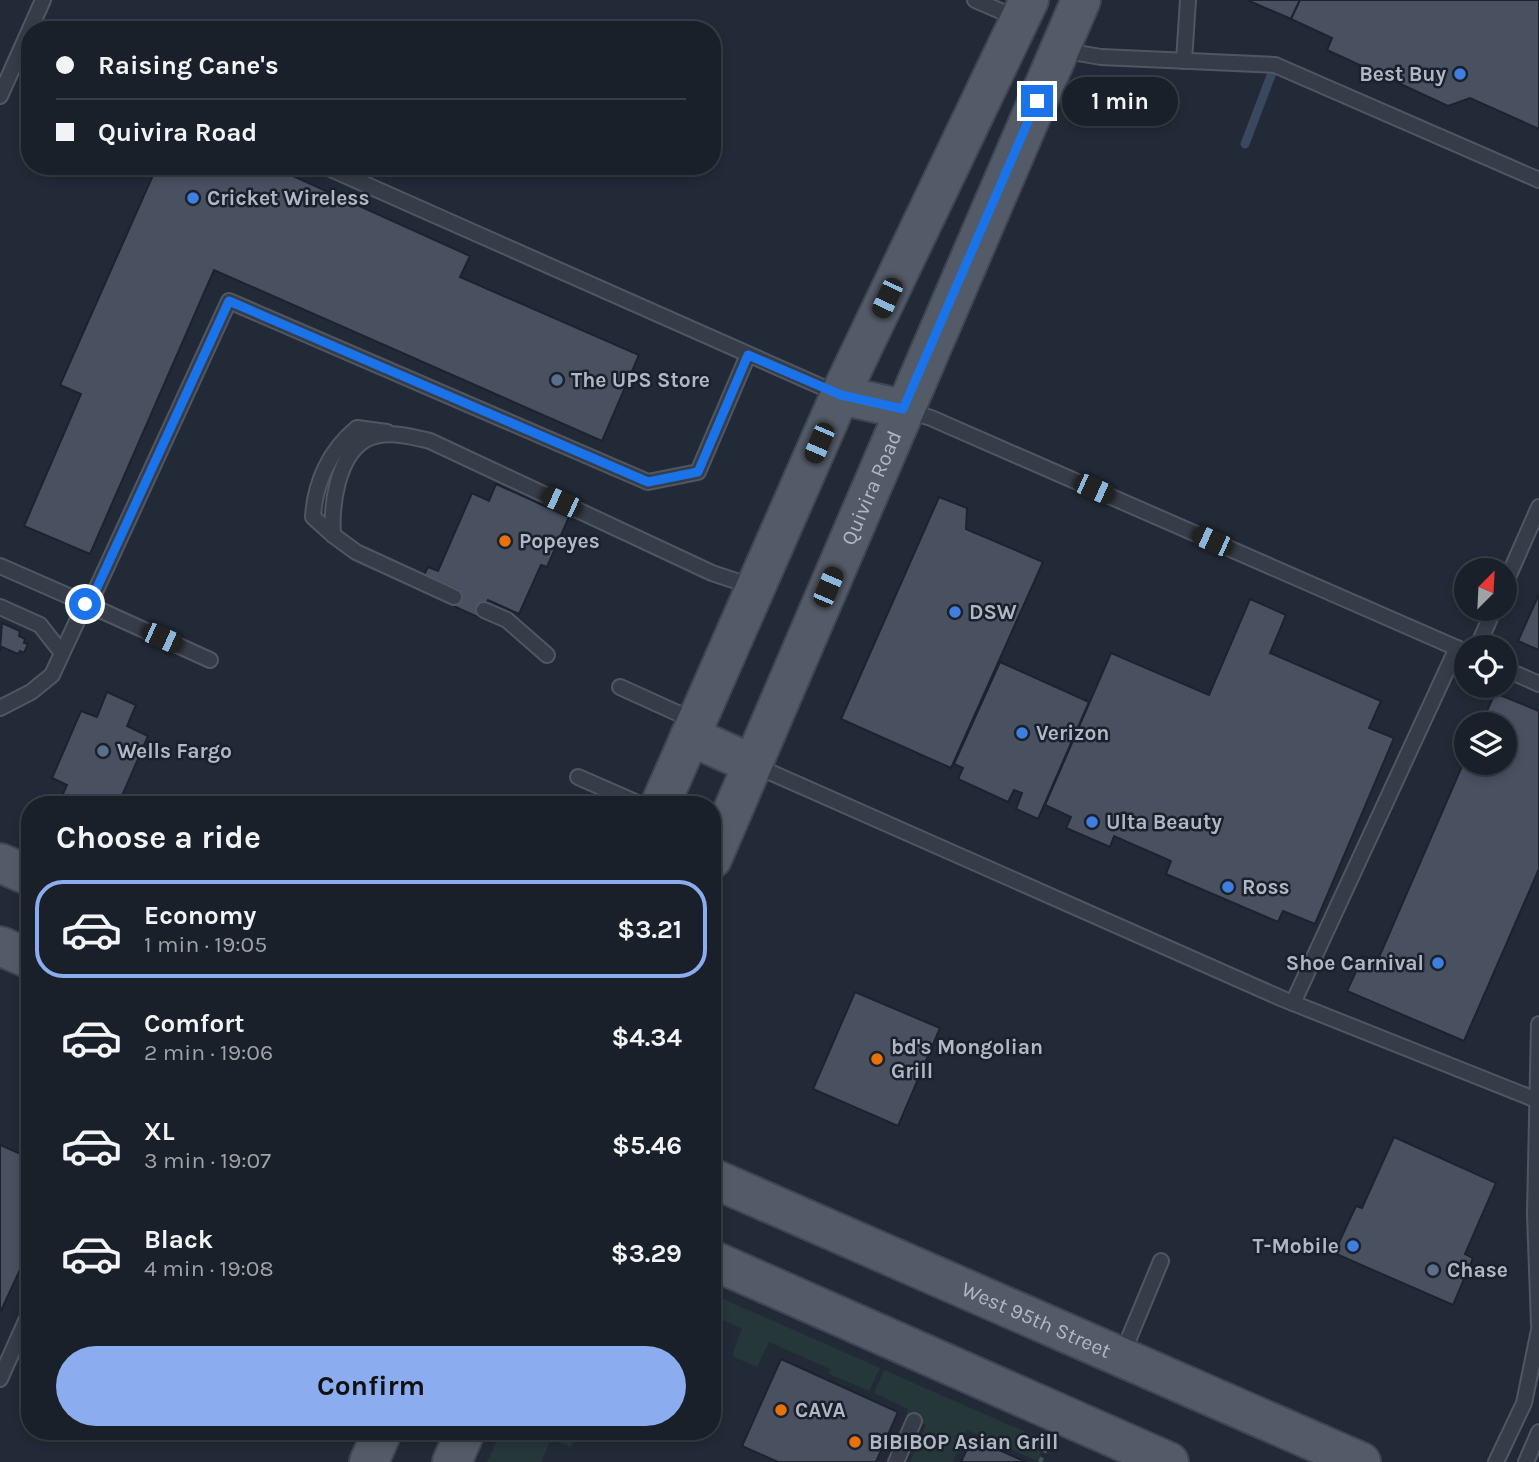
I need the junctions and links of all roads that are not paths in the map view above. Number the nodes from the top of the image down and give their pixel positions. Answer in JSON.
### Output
{"nodes":[{"id":1,"x":43,"y":0,"type":"edge"},
{"id":2,"x":975,"y":0,"type":"edge"},
{"id":3,"x":1081,"y":0,"type":"edge"},
{"id":4,"x":1188,"y":0,"type":"edge"},
{"id":5,"x":1021,"y":16,"type":"edge"},
{"id":6,"x":34,"y":21,"type":"edge"},
{"id":7,"x":1059,"y":50,"type":"junction"},
{"id":8,"x":21,"y":51,"type":"edge"},
{"id":9,"x":1184,"y":61,"type":"junction"},
{"id":10,"x":0,"y":96,"type":"edge"},
{"id":11,"x":344,"y":175,"type":"edge"},
{"id":12,"x":1539,"y":180,"type":"edge"},
{"id":13,"x":748,"y":355,"type":"junction"},
{"id":14,"x":841,"y":395,"type":"junction"},
{"id":15,"x":903,"y":409,"type":"junction"},
{"id":16,"x":1539,"y":507,"type":"edge"},
{"id":17,"x":1516,"y":558,"type":"edge"},
{"id":18,"x":0,"y":566,"type":"edge"},
{"id":19,"x":755,"y":588,"type":"junction"},
{"id":20,"x":454,"y":597,"type":"dead end"},
{"id":21,"x":87,"y":604,"type":"junction"},
{"id":22,"x":0,"y":607,"type":"edge"},
{"id":23,"x":484,"y":610,"type":"dead end"},
{"id":24,"x":1454,"y":647,"type":"edge"},
{"id":25,"x":62,"y":653,"type":"junction"},
{"id":26,"x":547,"y":655,"type":"dead end"},
{"id":27,"x":210,"y":660,"type":"dead end"},
{"id":28,"x":1454,"y":667,"type":"edge"},
{"id":29,"x":1517,"y":674,"type":"edge"},
{"id":30,"x":1539,"y":684,"type":"edge"},
{"id":31,"x":620,"y":687,"type":"dead end"},
{"id":32,"x":0,"y":708,"type":"edge"},
{"id":33,"x":693,"y":729,"type":"junction"},
{"id":34,"x":752,"y":764,"type":"junction"},
{"id":35,"x":578,"y":777,"type":"dead end"},
{"id":36,"x":621,"y":796,"type":"edge"},
{"id":37,"x":664,"y":796,"type":"edge"},
{"id":38,"x":721,"y":838,"type":"edge"},
{"id":39,"x":0,"y":863,"type":"edge"},
{"id":40,"x":21,"y":872,"type":"edge"},
{"id":41,"x":0,"y":946,"type":"edge"},
{"id":42,"x":21,"y":955,"type":"edge"},
{"id":43,"x":1293,"y":1003,"type":"junction"},
{"id":44,"x":1539,"y":1024,"type":"edge"},
{"id":45,"x":1538,"y":1101,"type":"edge"},
{"id":46,"x":721,"y":1182,"type":"edge"},
{"id":47,"x":1161,"y":1261,"type":"dead end"},
{"id":48,"x":721,"y":1263,"type":"edge"},
{"id":49,"x":1539,"y":1325,"type":"edge"},
{"id":50,"x":1539,"y":1330,"type":"edge"},
{"id":51,"x":21,"y":1332,"type":"edge"},
{"id":52,"x":1121,"y":1356,"type":"junction"},
{"id":53,"x":0,"y":1379,"type":"edge"},
{"id":54,"x":914,"y":1421,"type":"dead end"},
{"id":55,"x":1539,"y":1432,"type":"edge"},
{"id":56,"x":379,"y":1440,"type":"edge"},
{"id":57,"x":462,"y":1440,"type":"edge"},
{"id":58,"x":369,"y":1462,"type":"edge"},
{"id":59,"x":452,"y":1462,"type":"edge"},
{"id":60,"x":896,"y":1462,"type":"edge"},
{"id":61,"x":1169,"y":1462,"type":"edge"},
{"id":62,"x":1361,"y":1462,"type":"edge"},
{"id":63,"x":1496,"y":1462,"type":"edge"},
{"id":64,"x":1526,"y":1462,"type":"edge"}],
"edges":[{"from":1,"to":6,"type":"lane"},
{"from":2,"to":5,"type":"lane"},
{"from":3,"to":7,"type":"main road","name":"Quivira Road"},
{"from":4,"to":9,"type":"lane"},
{"from":5,"to":7,"type":"main road"},
{"from":5,"to":14,"type":"main road"},
{"from":7,"to":9,"type":"lane"},
{"from":7,"to":15,"type":"main road","name":"Quivira Road"},
{"from":8,"to":10,"type":"lane"},
{"from":9,"to":12,"type":"lane"},
{"from":11,"to":13,"type":"lane"},
{"from":13,"to":14,"type":"lane"},
{"from":13,"to":21,"type":"lane"},
{"from":14,"to":15,"type":"main road"},
{"from":14,"to":19,"type":"main road"},
{"from":15,"to":24,"type":"lane"},
{"from":15,"to":34,"type":"main road","name":"Quivira Road"},
{"from":16,"to":17,"type":"lane"},
{"from":18,"to":21,"type":"lane"},
{"from":19,"to":20,"type":"lane"},
{"from":19,"to":33,"type":"main road"},
{"from":21,"to":25,"type":"lane"},
{"from":21,"to":27,"type":"lane"},
{"from":22,"to":25,"type":"lane"},
{"from":23,"to":26,"type":"lane"},
{"from":25,"to":32,"type":"lane"},
{"from":28,"to":43,"type":"lane"},
{"from":29,"to":30,"type":"lane"},
{"from":31,"to":33,"type":"lane"},
{"from":33,"to":34,"type":"main road"},
{"from":33,"to":37,"type":"main road"},
{"from":34,"to":38,"type":"main road","name":"Quivira Road"},
{"from":34,"to":43,"type":"lane"},
{"from":35,"to":36,"type":"lane"},
{"from":39,"to":40,"type":"main road"},
{"from":41,"to":42,"type":"main road"},
{"from":43,"to":45,"type":"lane"},
{"from":44,"to":45,"type":"lane"},
{"from":45,"to":49,"type":"lane"},
{"from":46,"to":52,"type":"main road","name":"West 95th Street"},
{"from":47,"to":52,"type":"lane"},
{"from":48,"to":61,"type":"main road"},
{"from":50,"to":63,"type":"lane"},
{"from":51,"to":53,"type":"lane"},
{"from":52,"to":62,"type":"main road","name":"West 95th Street"},
{"from":54,"to":60,"type":"lane"},
{"from":55,"to":64,"type":"lane"},
{"from":56,"to":58,"type":"main road"},
{"from":57,"to":59,"type":"main road"}]}
